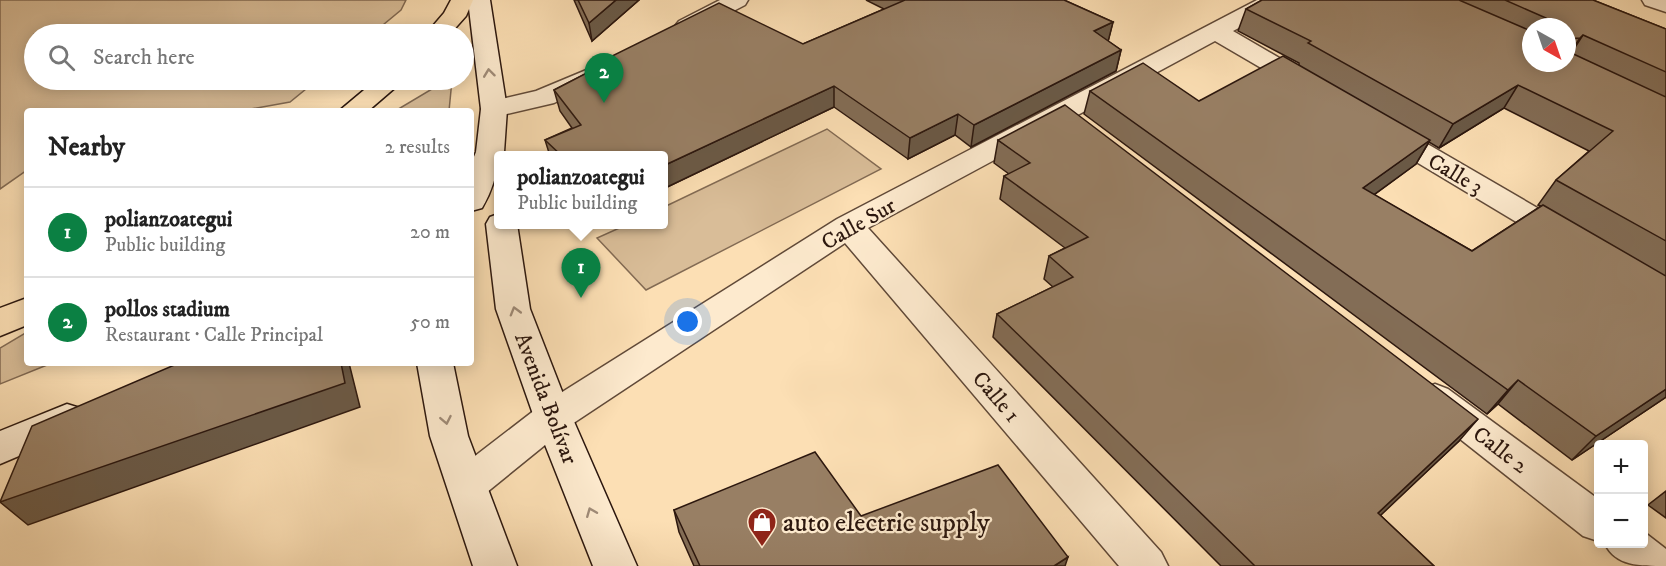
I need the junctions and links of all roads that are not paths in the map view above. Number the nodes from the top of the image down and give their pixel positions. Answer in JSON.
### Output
{"nodes":[{"id":1,"x":462,"y":0,"type":"edge"},
{"id":2,"x":479,"y":0,"type":"edge"},
{"id":3,"x":737,"y":0,"type":"edge"},
{"id":4,"x":1274,"y":0,"type":"edge"},
{"id":5,"x":1653,"y":0,"type":"edge"},
{"id":6,"x":1666,"y":5,"type":"edge"},
{"id":7,"x":447,"y":24,"type":"edge"},
{"id":8,"x":1216,"y":31,"type":"junction"},
{"id":9,"x":665,"y":38,"type":"edge"},
{"id":10,"x":613,"y":65,"type":"edge"},
{"id":11,"x":378,"y":90,"type":"edge"},
{"id":12,"x":1328,"y":98,"type":"edge"},
{"id":13,"x":356,"y":108,"type":"edge"},
{"id":14,"x":494,"y":109,"type":"junction"},
{"id":15,"x":1061,"y":113,"type":"junction"},
{"id":16,"x":1359,"y":116,"type":"edge"},
{"id":17,"x":1089,"y":135,"type":"edge"},
{"id":18,"x":490,"y":152,"type":"junction"},
{"id":19,"x":494,"y":181,"type":"edge"},
{"id":20,"x":474,"y":193,"type":"edge"},
{"id":21,"x":848,"y":226,"type":"junction"},
{"id":22,"x":502,"y":229,"type":"edge"},
{"id":23,"x":1584,"y":248,"type":"edge"},
{"id":24,"x":24,"y":311,"type":"edge"},
{"id":25,"x":0,"y":323,"type":"edge"},
{"id":26,"x":436,"y":366,"type":"edge"},
{"id":27,"x":1410,"y":379,"type":"edge"},
{"id":28,"x":95,"y":408,"type":"edge"},
{"id":29,"x":553,"y":417,"type":"junction"},
{"id":30,"x":0,"y":448,"type":"edge"},
{"id":31,"x":466,"y":485,"type":"junction"},
{"id":32,"x":1594,"y":519,"type":"edge"},
{"id":33,"x":1632,"y":548,"type":"edge"},
{"id":34,"x":495,"y":566,"type":"edge"},
{"id":35,"x":615,"y":566,"type":"edge"},
{"id":36,"x":1146,"y":566,"type":"edge"},
{"id":37,"x":1655,"y":566,"type":"edge"}],
"edges":[{"from":1,"to":7,"type":"highway"},
{"from":14,"to":2,"type":"street","one_way":true},
{"from":3,"to":9,"type":"street"},
{"from":4,"to":8,"type":"street","name":"Calle Sur"},
{"from":5,"to":6,"type":"street"},
{"from":8,"to":12,"type":"street"},
{"from":8,"to":15,"type":"street","name":"Calle Sur"},
{"from":10,"to":14,"type":"street"},
{"from":11,"to":13,"type":"highway"},
{"from":14,"to":18,"type":"street"},
{"from":15,"to":17,"type":"street"},
{"from":15,"to":21,"type":"street","name":"Calle Sur"},
{"from":16,"to":23,"type":"street","name":"Calle 3"},
{"from":18,"to":19,"type":"street"},
{"from":18,"to":20,"type":"street"},
{"from":21,"to":29,"type":"street","name":"Calle Sur"},
{"from":21,"to":36,"type":"street","name":"Calle 1"},
{"from":29,"to":22,"type":"street","name":"Avenida Bolívar","one_way":true},
{"from":24,"to":25,"type":"highway"},
{"from":26,"to":31,"type":"street","one_way":true},
{"from":27,"to":32,"type":"street","name":"Calle 2"},
{"from":28,"to":30,"type":"street"},
{"from":29,"to":31,"type":"street","name":"Calle Sur"},
{"from":35,"to":29,"type":"street","name":"Avenida Bolívar","one_way":true},
{"from":31,"to":34,"type":"street"},
{"from":33,"to":37,"type":"street"}]}
